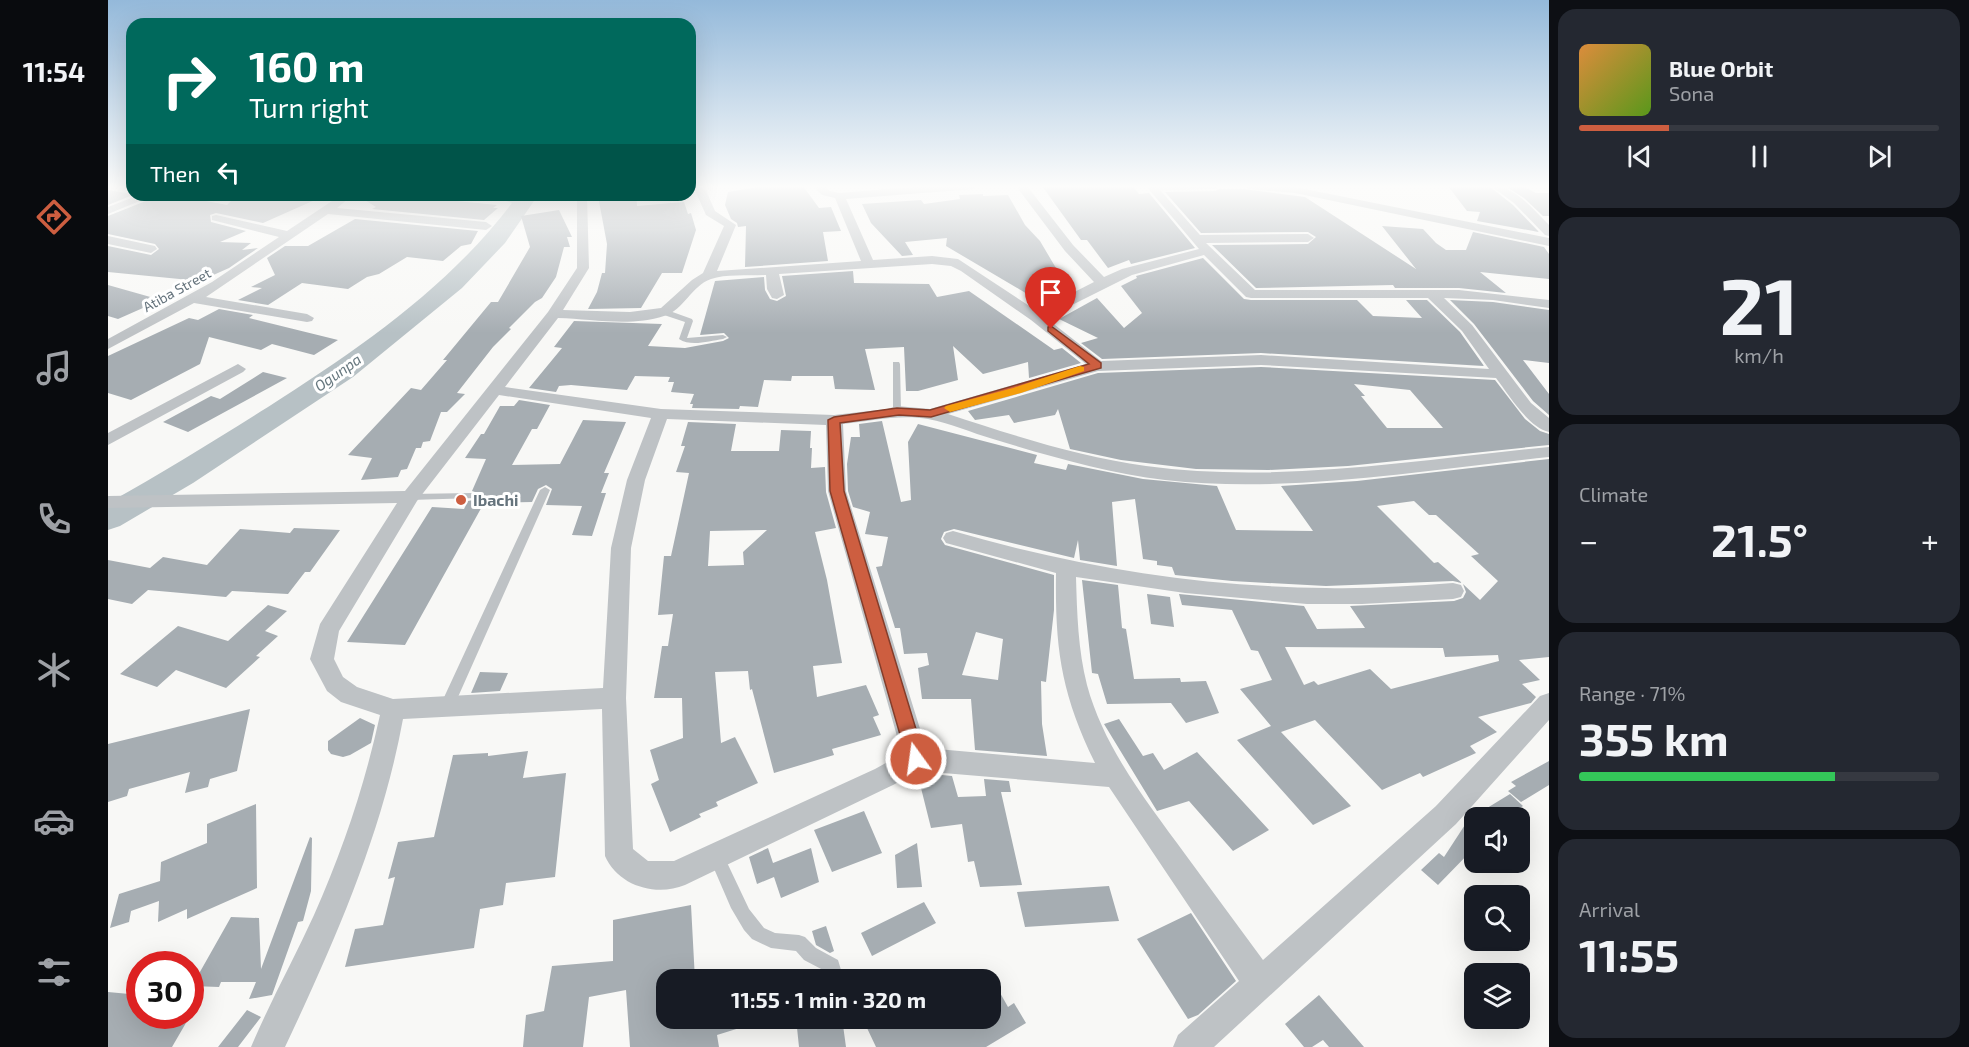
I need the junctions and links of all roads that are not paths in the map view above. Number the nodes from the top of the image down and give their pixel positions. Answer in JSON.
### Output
{"nodes":[{"id":1,"x":288,"y":235,"type":"edge"},
{"id":2,"x":583,"y":235,"type":"edge"},
{"id":3,"x":726,"y":235,"type":"edge"},
{"id":4,"x":857,"y":235,"type":"edge"},
{"id":5,"x":1059,"y":235,"type":"edge"},
{"id":6,"x":1194,"y":235,"type":"edge"},
{"id":7,"x":1514,"y":235,"type":"edge"},
{"id":8,"x":1308,"y":238,"type":"dead end"},
{"id":9,"x":1198,"y":239,"type":"junction"},
{"id":10,"x":108,"y":240,"type":"edge"},
{"id":11,"x":1549,"y":242,"type":"edge"},
{"id":12,"x":151,"y":249,"type":"dead end"},
{"id":13,"x":1207,"y":251,"type":"junction"},
{"id":14,"x":868,"y":264,"type":"junction"},
{"id":15,"x":772,"y":270,"type":"junction"},
{"id":16,"x":709,"y":275,"type":"junction"},
{"id":17,"x":1102,"y":282,"type":"junction"},
{"id":18,"x":777,"y":295,"type":"dead end"},
{"id":19,"x":1433,"y":295,"type":"junction"},
{"id":20,"x":195,"y":299,"type":"junction"},
{"id":21,"x":1549,"y":304,"type":"edge"},
{"id":22,"x":664,"y":312,"type":"junction"},
{"id":23,"x":554,"y":314,"type":"junction"},
{"id":24,"x":1036,"y":317,"type":"junction"},
{"id":25,"x":307,"y":318,"type":"dead end"},
{"id":26,"x":723,"y":337,"type":"dead end"},
{"id":27,"x":108,"y":344,"type":"edge"},
{"id":28,"x":896,"y":364,"type":"dead end"},
{"id":29,"x":1097,"y":366,"type":"junction"},
{"id":30,"x":238,"y":369,"type":"dead end"},
{"id":31,"x":1502,"y":374,"type":"junction"},
{"id":32,"x":495,"y":390,"type":"junction"},
{"id":33,"x":897,"y":411,"type":"junction"},
{"id":34,"x":661,"y":414,"type":"junction"},
{"id":35,"x":931,"y":414,"type":"junction"},
{"id":36,"x":834,"y":420,"type":"junction"},
{"id":37,"x":1549,"y":427,"type":"edge"},
{"id":38,"x":108,"y":440,"type":"edge"},
{"id":39,"x":1549,"y":452,"type":"edge"},
{"id":40,"x":545,"y":490,"type":"dead end"},
{"id":41,"x":472,"y":496,"type":"dead end"},
{"id":42,"x":410,"y":497,"type":"junction"},
{"id":43,"x":112,"y":502,"type":"edge"},
{"id":44,"x":953,"y":538,"type":"dead end"},
{"id":45,"x":1066,"y":569,"type":"junction"},
{"id":46,"x":1453,"y":591,"type":"dead end"},
{"id":47,"x":614,"y":698,"type":"junction"},
{"id":48,"x":1549,"y":703,"type":"edge"},
{"id":49,"x":447,"y":706,"type":"junction"},
{"id":50,"x":393,"y":709,"type":"junction"},
{"id":51,"x":916,"y":759,"type":"junction"},
{"id":52,"x":1115,"y":776,"type":"junction"},
{"id":53,"x":716,"y":856,"type":"junction"},
{"id":54,"x":833,"y":969,"type":"edge"},
{"id":55,"x":1259,"y":982,"type":"junction"},
{"id":56,"x":268,"y":1047,"type":"edge"},
{"id":57,"x":1190,"y":1047,"type":"edge"}],
"edges":[{"from":1,"to":20,"type":"street","name":"Atiba Street"},
{"from":2,"to":23,"type":"street"},
{"from":3,"to":16,"type":"street"},
{"from":4,"to":14,"type":"street"},
{"from":5,"to":17,"type":"street"},
{"from":6,"to":9,"type":"street"},
{"from":7,"to":11,"type":"street"},
{"from":8,"to":9,"type":"street"},
{"from":9,"to":13,"type":"street"},
{"from":10,"to":12,"type":"street"},
{"from":13,"to":17,"type":"street"},
{"from":13,"to":19,"type":"street"},
{"from":14,"to":15,"type":"street"},
{"from":14,"to":24,"type":"street"},
{"from":15,"to":16,"type":"street"},
{"from":15,"to":18,"type":"street"},
{"from":16,"to":22,"type":"street"},
{"from":17,"to":24,"type":"street"},
{"from":19,"to":21,"type":"street"},
{"from":19,"to":31,"type":"street"},
{"from":20,"to":25,"type":"street"},
{"from":20,"to":27,"type":"street","name":"Atiba Street"},
{"from":22,"to":23,"type":"street"},
{"from":22,"to":26,"type":"lane"},
{"from":23,"to":32,"type":"street"},
{"from":24,"to":29,"type":"street"},
{"from":28,"to":33,"type":"lane"},
{"from":29,"to":31,"type":"street"},
{"from":29,"to":35,"type":"street"},
{"from":30,"to":38,"type":"street"},
{"from":31,"to":37,"type":"street"},
{"from":32,"to":34,"type":"street"},
{"from":32,"to":42,"type":"street"},
{"from":33,"to":35,"type":"street"},
{"from":33,"to":36,"type":"street"},
{"from":34,"to":36,"type":"street"},
{"from":34,"to":47,"type":"street"},
{"from":35,"to":39,"type":"street"},
{"from":36,"to":51,"type":"street"},
{"from":40,"to":49,"type":"lane"},
{"from":41,"to":42,"type":"lane"},
{"from":42,"to":43,"type":"street"},
{"from":42,"to":50,"type":"street"},
{"from":44,"to":45,"type":"street"},
{"from":45,"to":46,"type":"street"},
{"from":45,"to":52,"type":"street"},
{"from":47,"to":49,"type":"street"},
{"from":47,"to":53,"type":"street"},
{"from":48,"to":55,"type":"street"},
{"from":49,"to":50,"type":"street"},
{"from":50,"to":56,"type":"street"},
{"from":51,"to":52,"type":"street"},
{"from":51,"to":53,"type":"street"},
{"from":52,"to":55,"type":"street"},
{"from":53,"to":54,"type":"lane"},
{"from":55,"to":57,"type":"street"}]}
